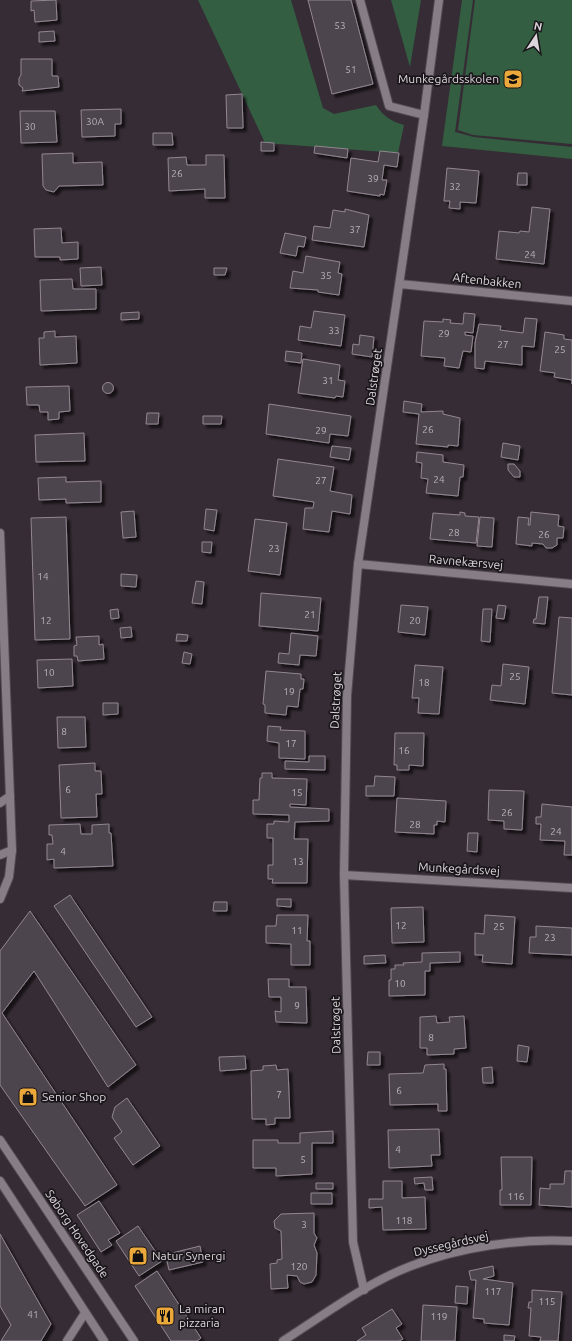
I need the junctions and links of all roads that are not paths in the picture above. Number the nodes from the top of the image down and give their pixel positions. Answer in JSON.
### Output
{"nodes":[{"id":1,"x":360,"y":0,"type":"edge"},
{"id":2,"x":439,"y":0,"type":"edge"},
{"id":3,"x":424,"y":115,"type":"junction"},
{"id":4,"x":400,"y":284,"type":"junction"},
{"id":5,"x":572,"y":301,"type":"edge"},
{"id":6,"x":0,"y":533,"type":"edge"},
{"id":7,"x":358,"y":564,"type":"junction"},
{"id":8,"x":572,"y":584,"type":"edge"},
{"id":9,"x":10,"y":796,"type":"junction"},
{"id":10,"x":0,"y":803,"type":"edge"},
{"id":11,"x":12,"y":850,"type":"junction"},
{"id":12,"x":0,"y":855,"type":"edge"},
{"id":13,"x":344,"y":875,"type":"junction"},
{"id":14,"x":572,"y":888,"type":"edge"},
{"id":15,"x":0,"y":899,"type":"edge"},
{"id":16,"x":0,"y":1140,"type":"edge"},
{"id":17,"x":0,"y":1181,"type":"edge"},
{"id":18,"x":572,"y":1242,"type":"edge"},
{"id":19,"x":364,"y":1290,"type":"junction"},
{"id":20,"x":85,"y":1313,"type":"junction"},
{"id":21,"x":67,"y":1341,"type":"edge"},
{"id":22,"x":104,"y":1341,"type":"edge"},
{"id":23,"x":134,"y":1341,"type":"edge"},
{"id":24,"x":283,"y":1341,"type":"edge"}],
"edges":[{"from":1,"to":3,"type":"street"},
{"from":2,"to":3,"type":"street","name":"Dalstrøget"},
{"from":3,"to":4,"type":"street","name":"Dalstrøget"},
{"from":4,"to":5,"type":"street","name":"Aftenbakken"},
{"from":4,"to":7,"type":"street","name":"Dalstrøget"},
{"from":6,"to":9,"type":"street"},
{"from":7,"to":8,"type":"street","name":"Ravnekærsvej"},
{"from":7,"to":13,"type":"street","name":"Dalstrøget"},
{"from":9,"to":10,"type":"street"},
{"from":9,"to":11,"type":"street"},
{"from":11,"to":12,"type":"street"},
{"from":11,"to":15,"type":"street"},
{"from":13,"to":14,"type":"street","name":"Munkegårdsvej"},
{"from":13,"to":19,"type":"street","name":"Dalstrøget"},
{"from":16,"to":23,"type":"street","name":"Søborg Hovedgade"},
{"from":17,"to":20,"type":"street"},
{"from":18,"to":19,"type":"street","name":"Dyssegårdsvej"},
{"from":19,"to":24,"type":"street","name":"Dyssegårdsvej"},
{"from":20,"to":21,"type":"street"},
{"from":20,"to":22,"type":"street"}]}
